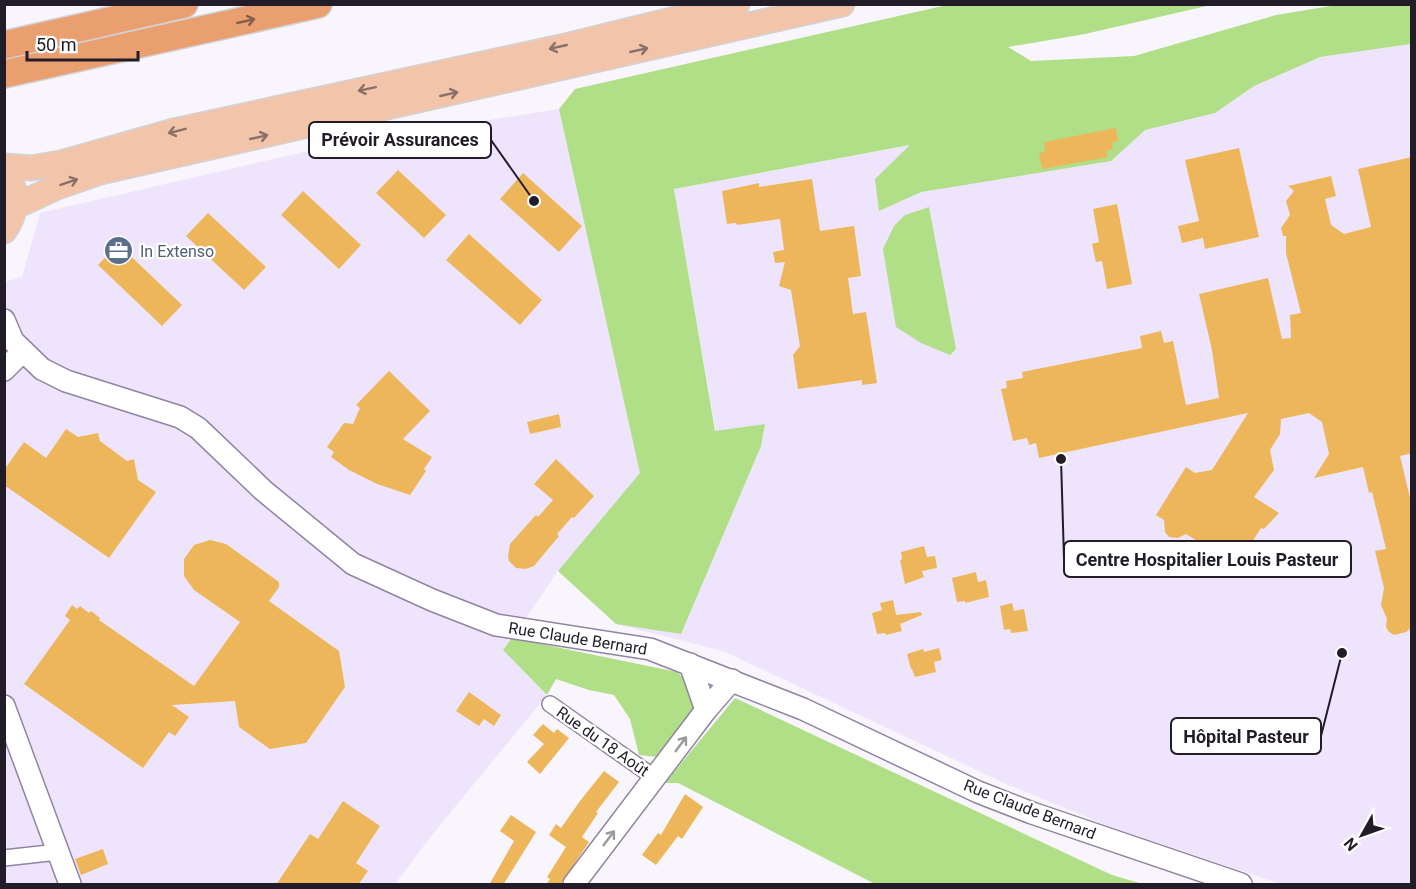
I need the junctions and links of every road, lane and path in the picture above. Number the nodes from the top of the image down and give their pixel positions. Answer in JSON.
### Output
{"nodes":[{"id":1,"x":184,"y":4,"type":"edge"},
{"id":2,"x":318,"y":4,"type":"edge"},
{"id":3,"x":737,"y":4,"type":"edge"},
{"id":4,"x":842,"y":4,"type":"edge"},
{"id":5,"x":4,"y":45,"type":"edge"},
{"id":6,"x":4,"y":75,"type":"edge"},
{"id":7,"x":4,"y":166,"type":"edge"},
{"id":8,"x":4,"y":172,"type":"edge"},
{"id":9,"x":16,"y":206,"type":"junction"},
{"id":10,"x":4,"y":231,"type":"edge"},
{"id":11,"x":4,"y":320,"type":"edge"},
{"id":12,"x":23,"y":351,"type":"junction"},
{"id":13,"x":4,"y":370,"type":"edge"},
{"id":14,"x":690,"y":664,"type":"junction"},
{"id":15,"x":732,"y":680,"type":"junction"},
{"id":16,"x":550,"y":704,"type":"dead end"},
{"id":17,"x":4,"y":706,"type":"edge"},
{"id":18,"x":706,"y":710,"type":"junction"},
{"id":19,"x":655,"y":778,"type":"junction"},
{"id":20,"x":58,"y":852,"type":"junction"},
{"id":21,"x":4,"y":858,"type":"edge"},
{"id":22,"x":70,"y":885,"type":"edge"},
{"id":23,"x":574,"y":885,"type":"edge"},
{"id":24,"x":1241,"y":885,"type":"edge"}],
"edges":[{"from":1,"to":5,"type":"highway"},
{"from":6,"to":2,"type":"highway","one_way":true},
{"from":3,"to":7,"type":"main road","one_way":true},
{"from":9,"to":4,"type":"main road","one_way":true},
{"from":8,"to":9,"type":"main road"},
{"from":9,"to":10,"type":"main road"},
{"from":11,"to":12,"type":"street","name":"Rue Claude Bernard"},
{"from":12,"to":13,"type":"street"},
{"from":12,"to":14,"type":"street","name":"Rue Claude Bernard"},
{"from":14,"to":15,"type":"street","name":"Rue Claude Bernard"},
{"from":14,"to":18,"type":"street"},
{"from":15,"to":18,"type":"street","name":"Rue du 18 Août"},
{"from":15,"to":24,"type":"street","name":"Rue Claude Bernard"},
{"from":16,"to":19,"type":"street","name":"Rue du 18 Août"},
{"from":17,"to":20,"type":"street"},
{"from":19,"to":18,"type":"street","name":"Rue du 18 Août","one_way":true},
{"from":23,"to":19,"type":"street","name":"Rue du 18 Août","one_way":true},
{"from":20,"to":21,"type":"street"},
{"from":20,"to":22,"type":"street"}]}
